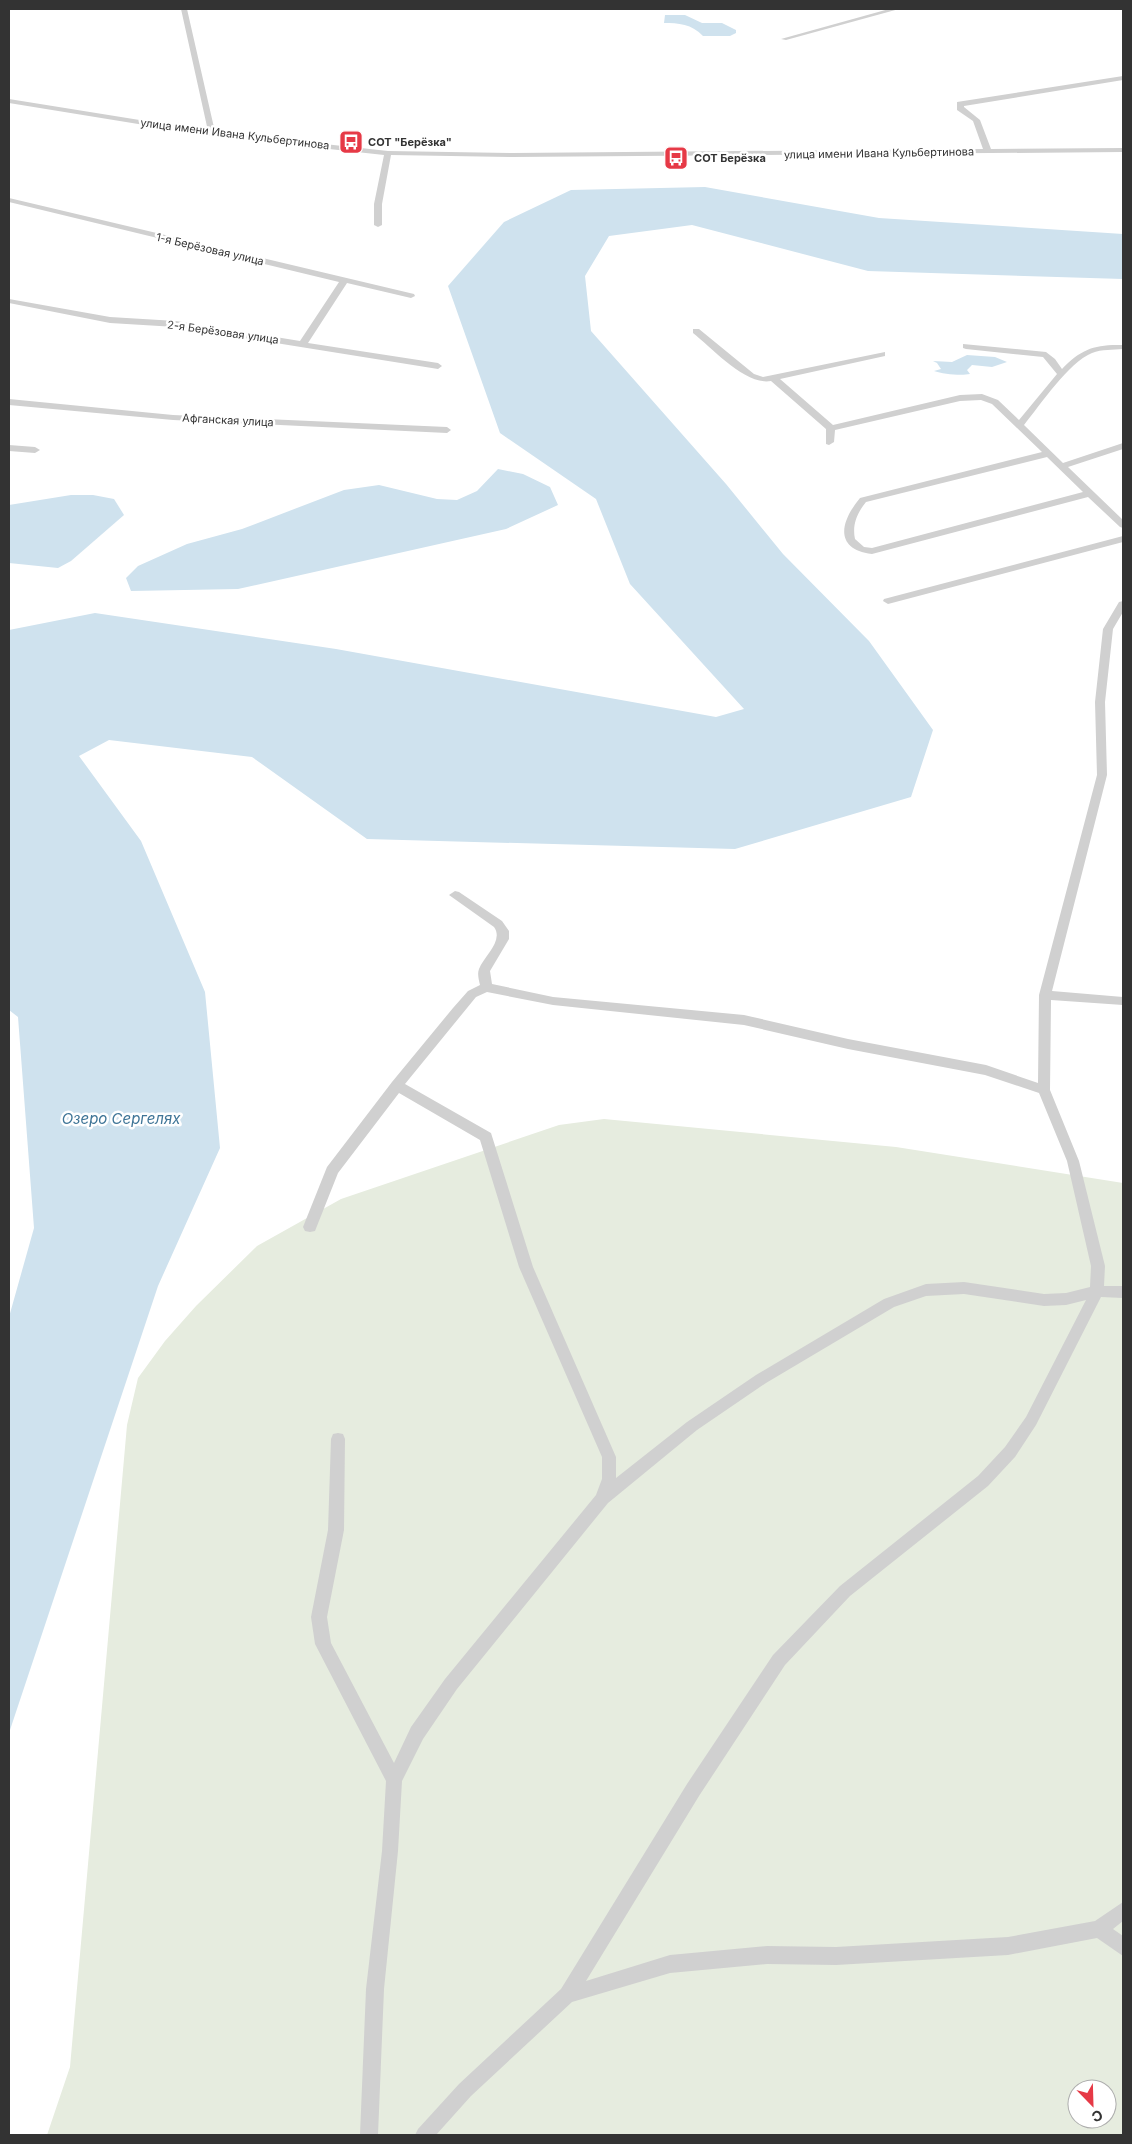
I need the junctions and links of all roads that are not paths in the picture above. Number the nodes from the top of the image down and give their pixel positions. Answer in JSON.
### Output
{"nodes":[{"id":1,"x":184,"y":9,"type":"edge"},
{"id":2,"x":896,"y":9,"type":"edge"},
{"id":3,"x":784,"y":39,"type":"dead end"},
{"id":4,"x":1123,"y":78,"type":"edge"},
{"id":5,"x":9,"y":101,"type":"edge"},
{"id":6,"x":212,"y":134,"type":"junction"},
{"id":7,"x":1123,"y":150,"type":"edge"},
{"id":8,"x":988,"y":152,"type":"junction"},
{"id":9,"x":388,"y":153,"type":"junction"},
{"id":10,"x":9,"y":200,"type":"edge"},
{"id":11,"x":378,"y":225,"type":"dead end"},
{"id":12,"x":344,"y":281,"type":"junction"},
{"id":13,"x":411,"y":296,"type":"dead end"},
{"id":14,"x":9,"y":301,"type":"edge"},
{"id":15,"x":696,"y":332,"type":"dead end"},
{"id":16,"x":303,"y":343,"type":"junction"},
{"id":17,"x":966,"y":346,"type":"dead end"},
{"id":18,"x":1123,"y":347,"type":"edge"},
{"id":19,"x":882,"y":354,"type":"dead end"},
{"id":20,"x":438,"y":366,"type":"dead end"},
{"id":21,"x":1062,"y":375,"type":"junction"},
{"id":22,"x":773,"y":378,"type":"junction"},
{"id":23,"x":9,"y":402,"type":"edge"},
{"id":24,"x":1020,"y":425,"type":"junction"},
{"id":25,"x":831,"y":428,"type":"junction"},
{"id":26,"x":447,"y":430,"type":"dead end"},
{"id":27,"x":829,"y":442,"type":"dead end"},
{"id":28,"x":1123,"y":446,"type":"edge"},
{"id":29,"x":9,"y":448,"type":"edge"},
{"id":30,"x":36,"y":450,"type":"dead end"},
{"id":31,"x":1050,"y":453,"type":"junction"},
{"id":32,"x":1062,"y":466,"type":"junction"},
{"id":33,"x":1091,"y":493,"type":"junction"},
{"id":34,"x":1123,"y":525,"type":"edge"},
{"id":35,"x":1123,"y":538,"type":"edge"},
{"id":36,"x":888,"y":601,"type":"dead end"},
{"id":37,"x":1123,"y":604,"type":"edge"},
{"id":38,"x":455,"y":895,"type":"dead end"},
{"id":39,"x":486,"y":987,"type":"junction"},
{"id":40,"x":1045,"y":995,"type":"junction"},
{"id":41,"x":1123,"y":1002,"type":"edge"},
{"id":42,"x":396,"y":1085,"type":"junction"},
{"id":43,"x":1044,"y":1090,"type":"junction"},
{"id":44,"x":310,"y":1227,"type":"dead end"},
{"id":45,"x":1097,"y":1291,"type":"junction"},
{"id":46,"x":1123,"y":1292,"type":"edge"},
{"id":47,"x":338,"y":1439,"type":"dead end"},
{"id":48,"x":602,"y":1499,"type":"junction"},
{"id":49,"x":394,"y":1780,"type":"junction"},
{"id":50,"x":1123,"y":1911,"type":"edge"},
{"id":51,"x":1098,"y":1929,"type":"junction"},
{"id":52,"x":1123,"y":1947,"type":"edge"},
{"id":53,"x":567,"y":1996,"type":"junction"},
{"id":54,"x":369,"y":2135,"type":"edge"},
{"id":55,"x":424,"y":2135,"type":"edge"}],
"edges":[{"from":1,"to":6,"type":"street"},
{"from":2,"to":3,"type":"street"},
{"from":4,"to":8,"type":"street"},
{"from":5,"to":6,"type":"street","name":"улица имени Ивана Кульбертинова"},
{"from":6,"to":9,"type":"street","name":"улица имени Ивана Кульбертинова"},
{"from":7,"to":8,"type":"street","name":"улица имени Ивана Кульбертинова"},
{"from":8,"to":9,"type":"street","name":"улица имени Ивана Кульбертинова"},
{"from":9,"to":11,"type":"street"},
{"from":10,"to":12,"type":"street","name":"1-я Берёзовая улица"},
{"from":12,"to":13,"type":"street","name":"1-я Берёзовая улица"},
{"from":12,"to":16,"type":"street"},
{"from":14,"to":16,"type":"street","name":"2-я Берёзовая улица"},
{"from":15,"to":22,"type":"street"},
{"from":16,"to":20,"type":"street","name":"2-я Берёзовая улица"},
{"from":17,"to":21,"type":"street"},
{"from":18,"to":21,"type":"street"},
{"from":19,"to":22,"type":"street"},
{"from":21,"to":24,"type":"street"},
{"from":22,"to":25,"type":"street"},
{"from":23,"to":26,"type":"street","name":"Афганская улица"},
{"from":24,"to":25,"type":"street"},
{"from":24,"to":31,"type":"street"},
{"from":25,"to":27,"type":"street"},
{"from":28,"to":32,"type":"street"},
{"from":29,"to":30,"type":"street"},
{"from":31,"to":32,"type":"street"},
{"from":31,"to":33,"type":"street"},
{"from":32,"to":33,"type":"street"},
{"from":33,"to":34,"type":"street"},
{"from":35,"to":36,"type":"street"},
{"from":37,"to":40,"type":"street"},
{"from":38,"to":39,"type":"street"},
{"from":39,"to":42,"type":"street"},
{"from":39,"to":43,"type":"street"},
{"from":40,"to":41,"type":"street"},
{"from":40,"to":43,"type":"street"},
{"from":42,"to":44,"type":"street"},
{"from":42,"to":48,"type":"street"},
{"from":43,"to":45,"type":"street"},
{"from":45,"to":46,"type":"street"},
{"from":45,"to":48,"type":"street"},
{"from":45,"to":53,"type":"street"},
{"from":47,"to":49,"type":"street"},
{"from":48,"to":49,"type":"street"},
{"from":49,"to":54,"type":"street"},
{"from":50,"to":51,"type":"street"},
{"from":51,"to":52,"type":"street"},
{"from":51,"to":53,"type":"street"},
{"from":53,"to":55,"type":"street"}]}
